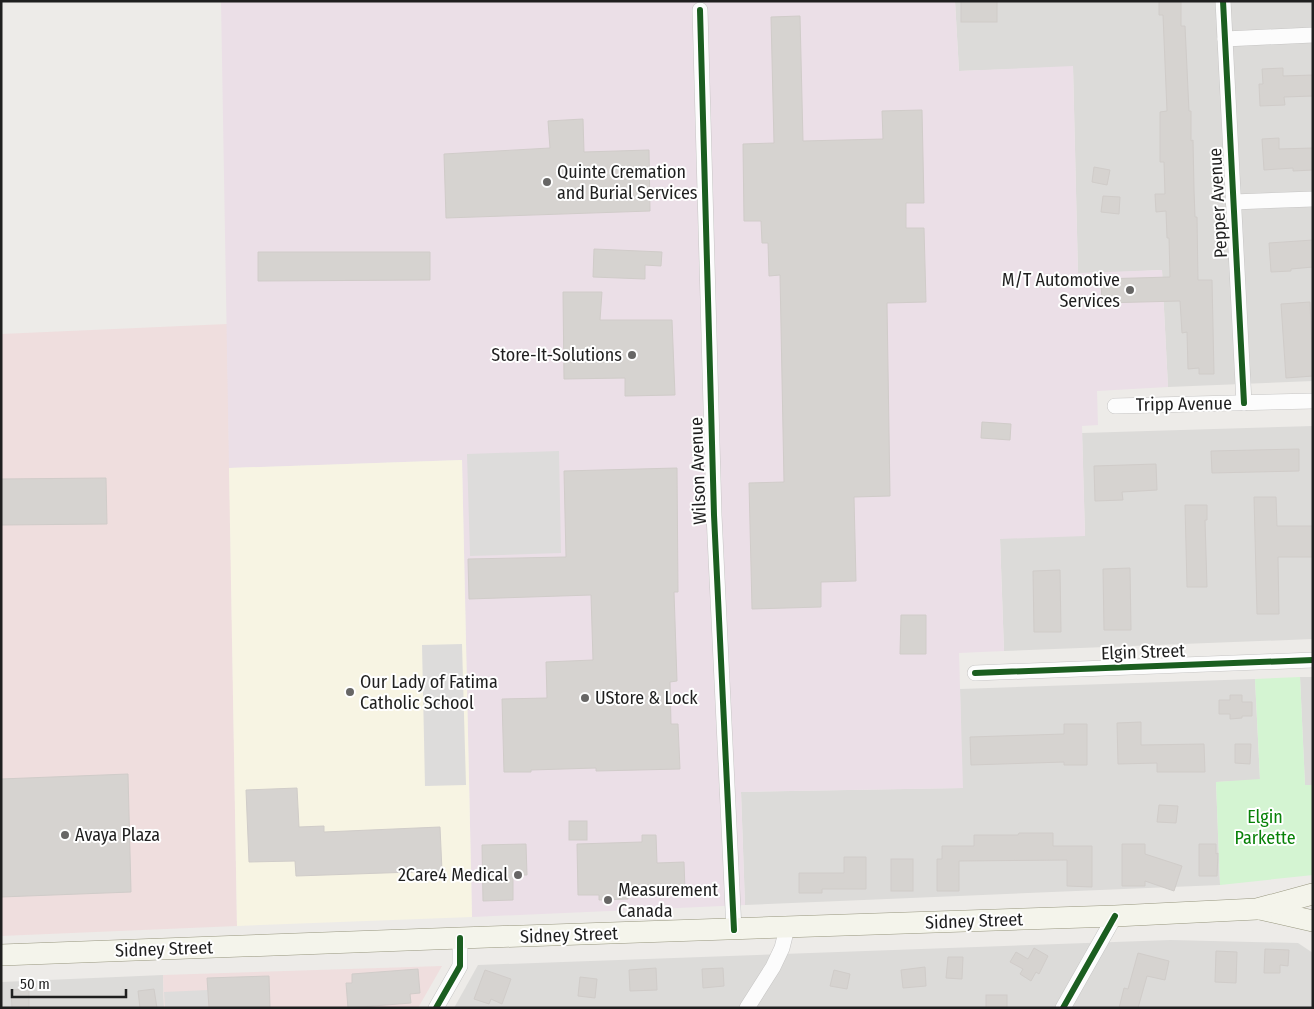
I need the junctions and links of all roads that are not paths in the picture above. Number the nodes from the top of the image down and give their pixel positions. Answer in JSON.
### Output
{"nodes":[{"id":1,"x":1223,"y":1,"type":"edge"},
{"id":2,"x":700,"y":10,"type":"dead end"},
{"id":3,"x":1313,"y":35,"type":"edge"},
{"id":4,"x":1225,"y":39,"type":"junction"},
{"id":5,"x":1313,"y":199,"type":"edge"},
{"id":6,"x":1234,"y":202,"type":"junction"},
{"id":7,"x":1313,"y":401,"type":"edge"},
{"id":8,"x":1244,"y":403,"type":"junction"},
{"id":9,"x":1115,"y":406,"type":"dead end"},
{"id":10,"x":1313,"y":660,"type":"edge"},
{"id":11,"x":975,"y":673,"type":"dead end"},
{"id":12,"x":1313,"y":894,"type":"edge"},
{"id":13,"x":1257,"y":909,"type":"junction"},
{"id":14,"x":1115,"y":916,"type":"junction"},
{"id":15,"x":1312,"y":922,"type":"edge"},
{"id":16,"x":787,"y":928,"type":"junction"},
{"id":17,"x":734,"y":930,"type":"junction"},
{"id":18,"x":460,"y":938,"type":"junction"},
{"id":19,"x":1,"y":955,"type":"edge"},
{"id":20,"x":436,"y":1008,"type":"edge"},
{"id":21,"x":746,"y":1008,"type":"edge"},
{"id":22,"x":1063,"y":1008,"type":"edge"}],
"edges":[{"from":1,"to":4,"type":"street","name":"Pepper Avenue"},
{"from":2,"to":17,"type":"street","name":"Wilson Avenue"},
{"from":3,"to":4,"type":"street"},
{"from":4,"to":6,"type":"street","name":"Pepper Avenue"},
{"from":5,"to":6,"type":"street"},
{"from":6,"to":8,"type":"street","name":"Pepper Avenue"},
{"from":7,"to":8,"type":"street","name":"Tripp Avenue"},
{"from":8,"to":9,"type":"street","name":"Tripp Avenue"},
{"from":10,"to":11,"type":"street","name":"Elgin Street"},
{"from":12,"to":13,"type":"main road","name":"Sidney Street"},
{"from":13,"to":14,"type":"main road","name":"Sidney Street"},
{"from":13,"to":15,"type":"main road","name":"Sidney Street"},
{"from":14,"to":16,"type":"main road","name":"Sidney Street"},
{"from":14,"to":22,"type":"street"},
{"from":16,"to":17,"type":"main road","name":"Sidney Street"},
{"from":16,"to":21,"type":"street"},
{"from":17,"to":18,"type":"main road","name":"Sidney Street"},
{"from":18,"to":19,"type":"main road","name":"Sidney Street"},
{"from":18,"to":20,"type":"street"}]}
